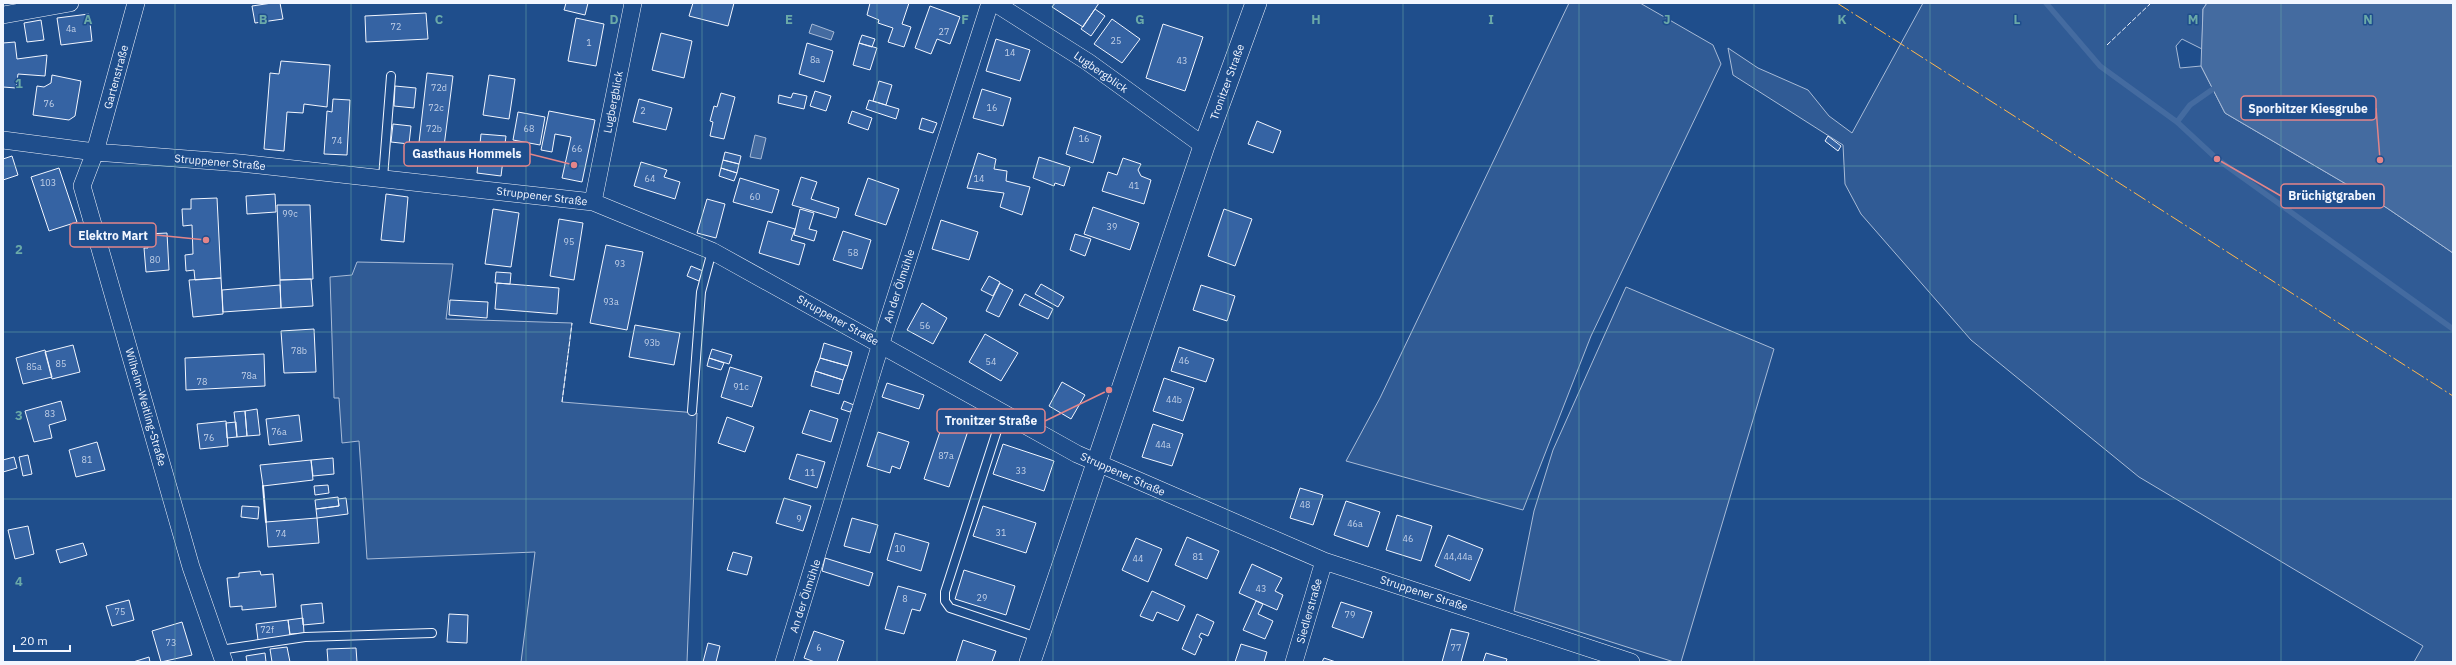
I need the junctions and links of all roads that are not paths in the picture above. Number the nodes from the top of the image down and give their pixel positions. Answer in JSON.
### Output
{"nodes":[{"id":1,"x":70,"y":3,"type":"edge"},
{"id":2,"x":136,"y":3,"type":"edge"},
{"id":3,"x":633,"y":3,"type":"edge"},
{"id":4,"x":990,"y":3,"type":"edge"},
{"id":5,"x":994,"y":3,"type":"edge"},
{"id":6,"x":1256,"y":3,"type":"edge"},
{"id":7,"x":3,"y":15,"type":"edge"},
{"id":8,"x":391,"y":76,"type":"dead end"},
{"id":9,"x":3,"y":140,"type":"edge"},
{"id":10,"x":1204,"y":146,"type":"junction"},
{"id":11,"x":95,"y":152,"type":"junction"},
{"id":12,"x":384,"y":178,"type":"junction"},
{"id":13,"x":593,"y":202,"type":"junction"},
{"id":14,"x":712,"y":251,"type":"junction"},
{"id":15,"x":881,"y":343,"type":"junction"},
{"id":16,"x":692,"y":411,"type":"dead end"},
{"id":17,"x":1003,"y":412,"type":"junction"},
{"id":18,"x":1097,"y":463,"type":"junction"},
{"id":19,"x":1324,"y":561,"type":"junction"},
{"id":20,"x":432,"y":633,"type":"dead end"},
{"id":21,"x":1038,"y":638,"type":"junction"},
{"id":22,"x":222,"y":656,"type":"edge"},
{"id":23,"x":784,"y":662,"type":"edge"},
{"id":24,"x":1030,"y":662,"type":"edge"},
{"id":25,"x":1294,"y":662,"type":"edge"},
{"id":26,"x":1631,"y":662,"type":"edge"}],
"edges":[{"from":1,"to":7,"type":"street"},
{"from":2,"to":11,"type":"street","name":"Gartenstraße"},
{"from":3,"to":13,"type":"street","name":"Lugbergblick"},
{"from":4,"to":15,"type":"street","name":"An der Ölmühle"},
{"from":5,"to":10,"type":"street","name":"Lugbergblick"},
{"from":6,"to":10,"type":"street","name":"Tronitzer Straße"},
{"from":8,"to":12,"type":"lane"},
{"from":9,"to":11,"type":"street","name":"Struppener Straße"},
{"from":10,"to":18,"type":"street","name":"Tronitzer Straße"},
{"from":11,"to":12,"type":"street","name":"Struppener Straße"},
{"from":11,"to":22,"type":"street","name":"Wilhelm-Weitling-Straße"},
{"from":12,"to":13,"type":"street","name":"Struppener Straße"},
{"from":13,"to":14,"type":"street","name":"Struppener Straße"},
{"from":14,"to":15,"type":"street","name":"Struppener Straße"},
{"from":14,"to":16,"type":"lane"},
{"from":15,"to":17,"type":"street","name":"Struppener Straße"},
{"from":15,"to":23,"type":"street","name":"An der Ölmühle"},
{"from":17,"to":18,"type":"street","name":"Struppener Straße"},
{"from":17,"to":21,"type":"lane"},
{"from":18,"to":19,"type":"street","name":"Struppener Straße"},
{"from":18,"to":21,"type":"street","name":"Tronitzer Straße"},
{"from":19,"to":25,"type":"street","name":"Siedlerstraße"},
{"from":19,"to":26,"type":"street","name":"Struppener Straße"},
{"from":20,"to":22,"type":"lane"},
{"from":21,"to":24,"type":"street","name":"Tronitzer Straße"}]}
